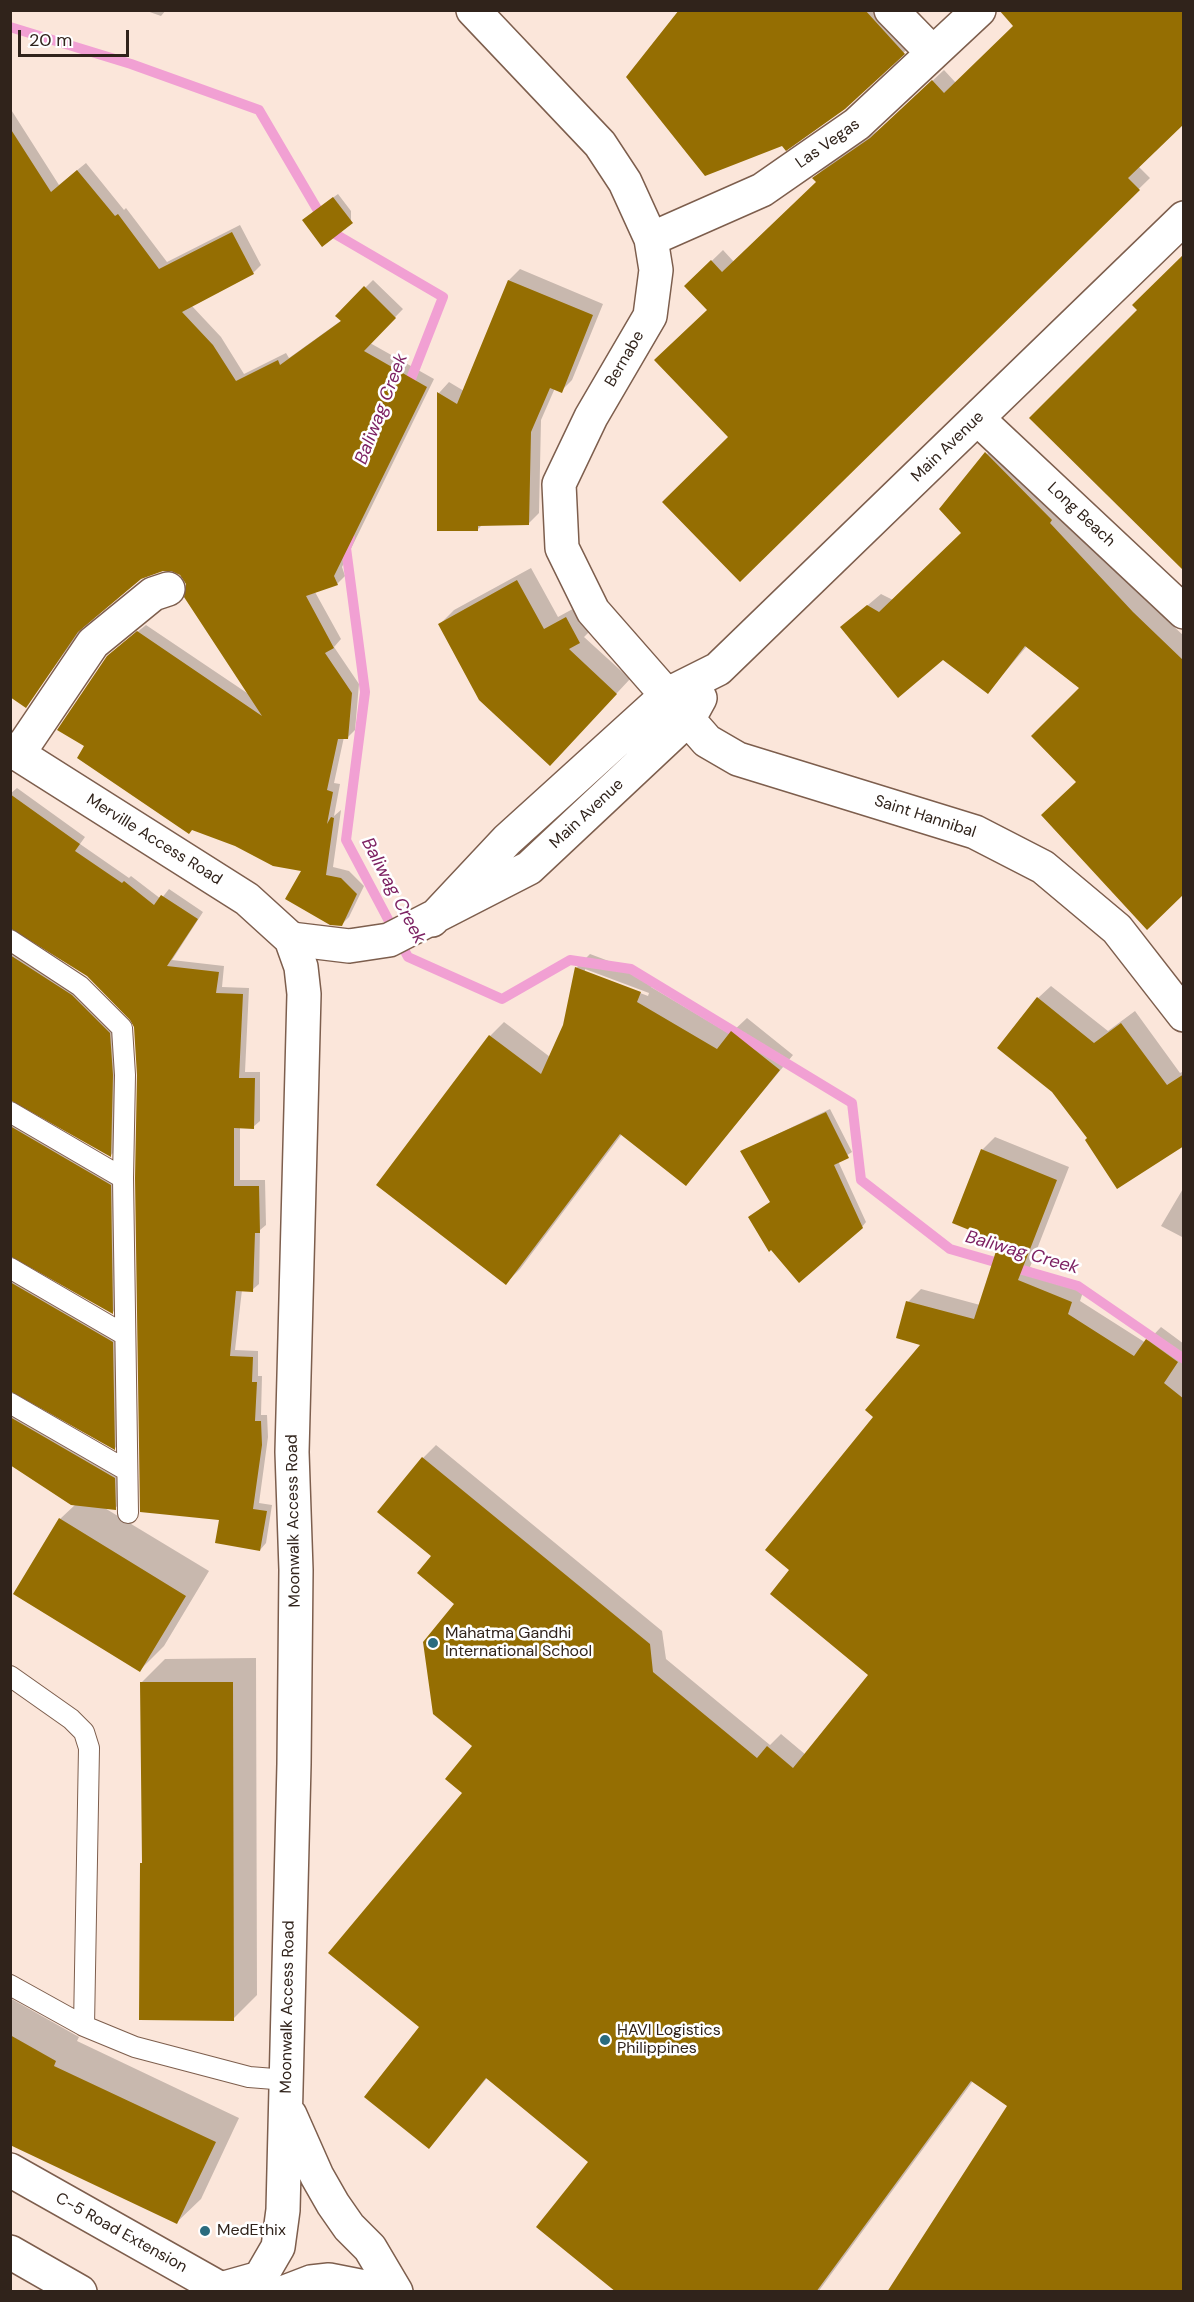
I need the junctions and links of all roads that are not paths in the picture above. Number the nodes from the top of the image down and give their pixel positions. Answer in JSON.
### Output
{"nodes":[{"id":1,"x":473,"y":10,"type":"edge"},
{"id":2,"x":891,"y":10,"type":"edge"},
{"id":3,"x":979,"y":10,"type":"edge"},
{"id":4,"x":933,"y":53,"type":"junction"},
{"id":5,"x":1184,"y":218,"type":"edge"},
{"id":6,"x":651,"y":239,"type":"junction"},
{"id":7,"x":978,"y":419,"type":"junction"},
{"id":8,"x":168,"y":589,"type":"dead end"},
{"id":9,"x":1184,"y":612,"type":"edge"},
{"id":10,"x":712,"y":675,"type":"junction"},
{"id":11,"x":668,"y":694,"type":"junction"},
{"id":12,"x":689,"y":718,"type":"junction"},
{"id":13,"x":14,"y":751,"type":"edge"},
{"id":14,"x":432,"y":920,"type":"junction"},
{"id":15,"x":291,"y":939,"type":"junction"},
{"id":16,"x":10,"y":940,"type":"edge"},
{"id":17,"x":1184,"y":1015,"type":"edge"},
{"id":18,"x":10,"y":1112,"type":"edge"},
{"id":19,"x":123,"y":1178,"type":"junction"},
{"id":20,"x":10,"y":1268,"type":"edge"},
{"id":21,"x":126,"y":1335,"type":"junction"},
{"id":22,"x":10,"y":1403,"type":"edge"},
{"id":23,"x":126,"y":1470,"type":"junction"},
{"id":24,"x":128,"y":1513,"type":"dead end"},
{"id":25,"x":10,"y":1676,"type":"edge"},
{"id":26,"x":10,"y":1985,"type":"edge"},
{"id":27,"x":84,"y":2026,"type":"junction"},
{"id":28,"x":286,"y":2093,"type":"junction"},
{"id":29,"x":10,"y":2170,"type":"edge"},
{"id":30,"x":10,"y":2252,"type":"edge"},
{"id":31,"x":227,"y":2290,"type":"edge"},
{"id":32,"x":80,"y":2292,"type":"edge"},
{"id":33,"x":285,"y":2292,"type":"edge"},
{"id":34,"x":390,"y":2292,"type":"edge"},
{"id":35,"x":396,"y":2292,"type":"edge"}],
"edges":[{"from":1,"to":6,"type":"main road","name":"Bernabe"},
{"from":2,"to":4,"type":"main road"},
{"from":3,"to":4,"type":"main road","name":"Las Vegas"},
{"from":4,"to":6,"type":"main road","name":"Las Vegas"},
{"from":5,"to":7,"type":"main road","name":"Main Avenue"},
{"from":6,"to":11,"type":"main road","name":"Bernabe"},
{"from":7,"to":9,"type":"main road","name":"Long Beach"},
{"from":7,"to":10,"type":"main road","name":"Main Avenue"},
{"from":8,"to":13,"type":"main road"},
{"from":10,"to":11,"type":"main road","name":"Main Avenue"},
{"from":10,"to":12,"type":"main road","name":"Main Avenue"},
{"from":11,"to":12,"type":"main road","name":"Bernabe"},
{"from":11,"to":14,"type":"main road","name":"Main Avenue"},
{"from":12,"to":14,"type":"main road","name":"Main Avenue"},
{"from":12,"to":17,"type":"main road","name":"Saint Hannibal"},
{"from":13,"to":15,"type":"main road","name":"Merville Access Road"},
{"from":14,"to":15,"type":"main road","name":"Main Avenue"},
{"from":15,"to":28,"type":"main road","name":"Moonwalk Access Road"},
{"from":16,"to":19,"type":"lane"},
{"from":18,"to":19,"type":"lane"},
{"from":19,"to":21,"type":"lane"},
{"from":20,"to":21,"type":"lane"},
{"from":21,"to":23,"type":"lane"},
{"from":22,"to":23,"type":"lane"},
{"from":23,"to":24,"type":"lane"},
{"from":25,"to":27,"type":"lane"},
{"from":26,"to":27,"type":"lane"},
{"from":27,"to":28,"type":"lane"},
{"from":28,"to":31,"type":"main road","name":"Moonwalk Access Road"},
{"from":28,"to":35,"type":"main road","name":"Moonwalk Access Road"},
{"from":29,"to":31,"type":"main road","name":"C-5 Road Extension"},
{"from":30,"to":32,"type":"main road"},
{"from":33,"to":34,"type":"main road"}]}
